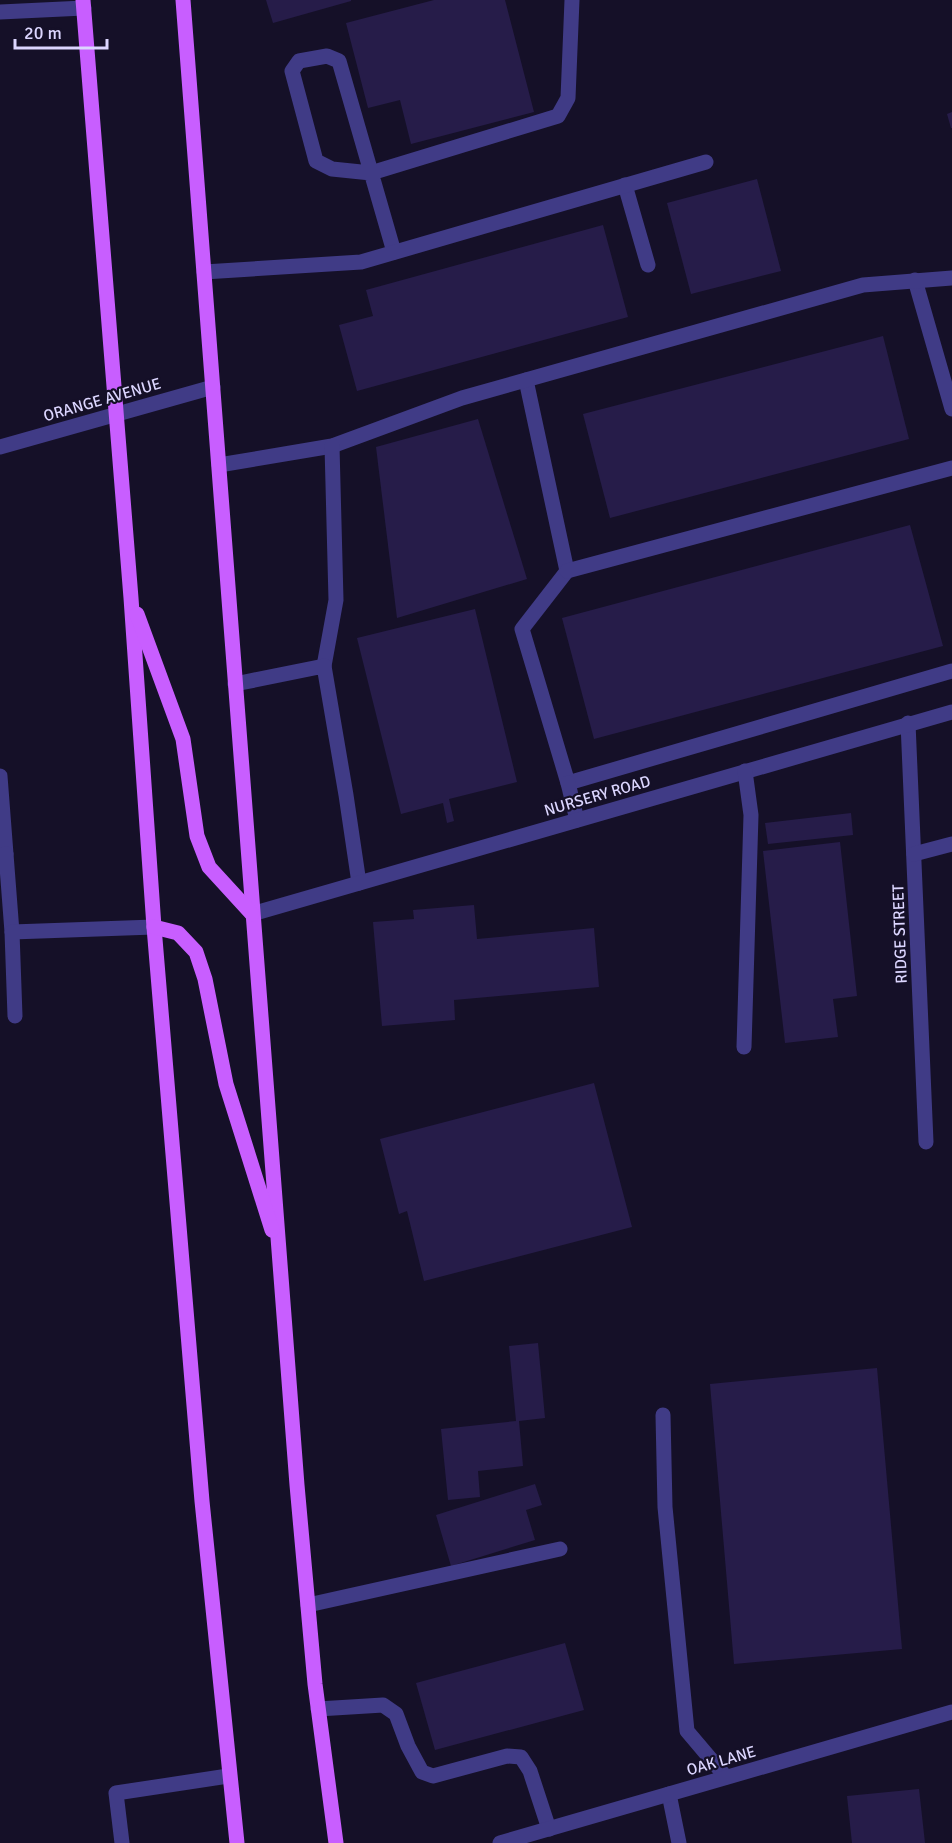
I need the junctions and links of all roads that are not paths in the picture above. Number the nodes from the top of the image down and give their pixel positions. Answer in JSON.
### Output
{"nodes":[{"id":1,"x":183,"y":0,"type":"edge"},
{"id":2,"x":572,"y":0,"type":"edge"},
{"id":3,"x":84,"y":4,"type":"edge"},
{"id":4,"x":0,"y":12,"type":"edge"},
{"id":5,"x":706,"y":162,"type":"dead end"},
{"id":6,"x":371,"y":172,"type":"junction"},
{"id":7,"x":625,"y":185,"type":"junction"},
{"id":8,"x":394,"y":252,"type":"junction"},
{"id":9,"x":648,"y":266,"type":"dead end"},
{"id":10,"x":204,"y":272,"type":"junction"},
{"id":11,"x":952,"y":278,"type":"edge"},
{"id":12,"x":915,"y":280,"type":"junction"},
{"id":13,"x":526,"y":380,"type":"junction"},
{"id":14,"x":213,"y":387,"type":"junction"},
{"id":15,"x":952,"y":409,"type":"edge"},
{"id":16,"x":116,"y":414,"type":"junction"},
{"id":17,"x":332,"y":446,"type":"junction"},
{"id":18,"x":0,"y":447,"type":"edge"},
{"id":19,"x":219,"y":465,"type":"junction"},
{"id":20,"x":952,"y":468,"type":"edge"},
{"id":21,"x":567,"y":571,"type":"junction"},
{"id":22,"x":131,"y":598,"type":"junction"},
{"id":23,"x":324,"y":666,"type":"junction"},
{"id":24,"x":952,"y":671,"type":"edge"},
{"id":25,"x":235,"y":684,"type":"junction"},
{"id":26,"x":952,"y":712,"type":"edge"},
{"id":27,"x":908,"y":723,"type":"junction"},
{"id":28,"x":745,"y":771,"type":"junction"},
{"id":29,"x":0,"y":776,"type":"edge"},
{"id":30,"x":568,"y":783,"type":"junction"},
{"id":31,"x":577,"y":820,"type":"junction"},
{"id":32,"x":952,"y":844,"type":"edge"},
{"id":33,"x":3,"y":854,"type":"edge"},
{"id":34,"x":914,"y":854,"type":"junction"},
{"id":35,"x":359,"y":883,"type":"junction"},
{"id":36,"x":252,"y":914,"type":"junction"},
{"id":37,"x":154,"y":927,"type":"junction"},
{"id":38,"x":12,"y":932,"type":"junction"},
{"id":39,"x":15,"y":1016,"type":"dead end"},
{"id":40,"x":744,"y":1047,"type":"dead end"},
{"id":41,"x":926,"y":1142,"type":"dead end"},
{"id":42,"x":280,"y":1256,"type":"junction"},
{"id":43,"x":663,"y":1415,"type":"dead end"},
{"id":44,"x":560,"y":1549,"type":"dead end"},
{"id":45,"x":308,"y":1605,"type":"junction"},
{"id":46,"x":318,"y":1709,"type":"junction"},
{"id":47,"x":952,"y":1712,"type":"edge"},
{"id":48,"x":228,"y":1776,"type":"junction"},
{"id":49,"x":726,"y":1777,"type":"junction"},
{"id":50,"x":669,"y":1794,"type":"junction"},
{"id":51,"x":549,"y":1829,"type":"junction"},
{"id":52,"x":122,"y":1843,"type":"edge"},
{"id":53,"x":237,"y":1843,"type":"edge"},
{"id":54,"x":336,"y":1843,"type":"edge"},
{"id":55,"x":500,"y":1843,"type":"edge"},
{"id":56,"x":679,"y":1843,"type":"edge"}],
"edges":[{"from":1,"to":10,"type":"main road"},
{"from":2,"to":6,"type":"street"},
{"from":3,"to":4,"type":"street"},
{"from":3,"to":16,"type":"main road"},
{"from":5,"to":7,"type":"street"},
{"from":6,"to":6,"type":"street"},
{"from":6,"to":8,"type":"street"},
{"from":7,"to":8,"type":"street"},
{"from":7,"to":9,"type":"street"},
{"from":8,"to":10,"type":"street"},
{"from":10,"to":14,"type":"main road"},
{"from":11,"to":12,"type":"street"},
{"from":12,"to":13,"type":"street"},
{"from":12,"to":15,"type":"street"},
{"from":13,"to":17,"type":"street"},
{"from":13,"to":21,"type":"street"},
{"from":14,"to":16,"type":"street","name":"ORANGE AVENUE"},
{"from":14,"to":19,"type":"main road"},
{"from":16,"to":18,"type":"street","name":"ORANGE AVENUE"},
{"from":16,"to":22,"type":"main road"},
{"from":17,"to":19,"type":"street"},
{"from":17,"to":23,"type":"street"},
{"from":19,"to":25,"type":"main road"},
{"from":20,"to":21,"type":"street"},
{"from":21,"to":30,"type":"street"},
{"from":22,"to":36,"type":"main road"},
{"from":22,"to":37,"type":"main road"},
{"from":23,"to":25,"type":"street"},
{"from":23,"to":35,"type":"street"},
{"from":24,"to":30,"type":"street"},
{"from":25,"to":36,"type":"main road"},
{"from":26,"to":27,"type":"street","name":"NURSERY ROAD"},
{"from":27,"to":28,"type":"street","name":"NURSERY ROAD"},
{"from":27,"to":34,"type":"street","name":"RIDGE STREET"},
{"from":28,"to":31,"type":"street","name":"NURSERY ROAD"},
{"from":28,"to":40,"type":"street"},
{"from":29,"to":33,"type":"street"},
{"from":30,"to":31,"type":"street"},
{"from":31,"to":35,"type":"street","name":"NURSERY ROAD"},
{"from":32,"to":34,"type":"street"},
{"from":33,"to":38,"type":"street"},
{"from":34,"to":41,"type":"street","name":"RIDGE STREET"},
{"from":35,"to":36,"type":"street","name":"NURSERY ROAD"},
{"from":36,"to":42,"type":"main road"},
{"from":37,"to":38,"type":"street"},
{"from":37,"to":42,"type":"main road"},
{"from":37,"to":48,"type":"main road"},
{"from":38,"to":39,"type":"street"},
{"from":42,"to":45,"type":"main road"},
{"from":43,"to":49,"type":"street"},
{"from":44,"to":45,"type":"street"},
{"from":45,"to":46,"type":"main road"},
{"from":46,"to":51,"type":"street"},
{"from":46,"to":54,"type":"main road"},
{"from":47,"to":49,"type":"street","name":"OAK LANE"},
{"from":48,"to":52,"type":"street"},
{"from":48,"to":53,"type":"main road"},
{"from":49,"to":50,"type":"street","name":"OAK LANE"},
{"from":50,"to":51,"type":"street","name":"OAK LANE"},
{"from":50,"to":56,"type":"street"},
{"from":51,"to":55,"type":"street","name":"OAK LANE"}]}
